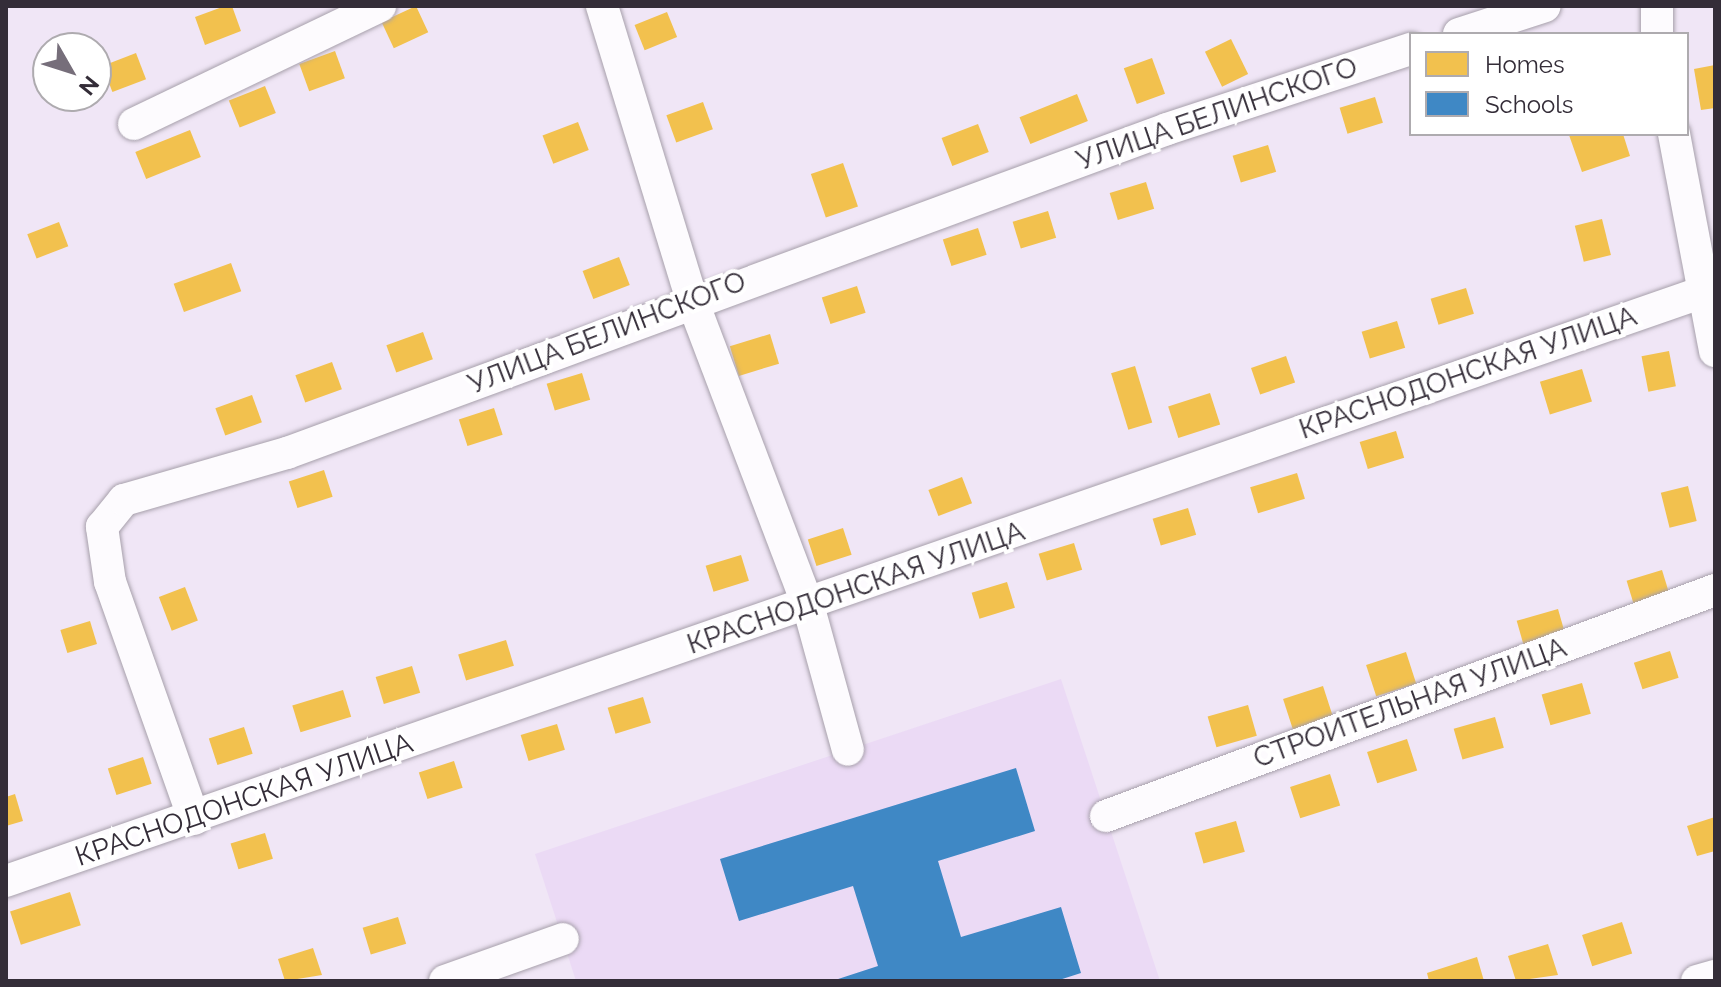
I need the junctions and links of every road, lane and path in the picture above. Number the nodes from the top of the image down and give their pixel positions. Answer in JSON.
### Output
{"nodes":[{"id":1,"x":380,"y":6,"type":"edge"},
{"id":2,"x":1545,"y":6,"type":"edge"},
{"id":3,"x":1657,"y":6,"type":"edge"},
{"id":4,"x":605,"y":7,"type":"edge"},
{"id":5,"x":1465,"y":32,"type":"edge"},
{"id":6,"x":1657,"y":32,"type":"edge"},
{"id":7,"x":1409,"y":50,"type":"edge"},
{"id":8,"x":134,"y":124,"type":"dead end"},
{"id":9,"x":1674,"y":136,"type":"edge"},
{"id":10,"x":1706,"y":291,"type":"junction"},
{"id":11,"x":692,"y":300,"type":"junction"},
{"id":12,"x":1715,"y":351,"type":"edge"},
{"id":13,"x":1715,"y":590,"type":"edge"},
{"id":14,"x":808,"y":605,"type":"junction"},
{"id":15,"x":848,"y":750,"type":"dead end"},
{"id":16,"x":1106,"y":816,"type":"dead end"},
{"id":17,"x":194,"y":819,"type":"junction"},
{"id":18,"x":6,"y":881,"type":"edge"},
{"id":19,"x":563,"y":939,"type":"dead end"},
{"id":20,"x":1715,"y":976,"type":"edge"},
{"id":21,"x":445,"y":981,"type":"edge"},
{"id":22,"x":1697,"y":981,"type":"edge"}],
"edges":[{"from":1,"to":8,"type":"street"},
{"from":2,"to":5,"type":"street"},
{"from":3,"to":6,"type":"street"},
{"from":4,"to":11,"type":"street"},
{"from":7,"to":11,"type":"street","name":"УЛИЦА БЕЛИНСКОГО"},
{"from":9,"to":10,"type":"street"},
{"from":10,"to":12,"type":"street"},
{"from":10,"to":14,"type":"street","name":"КРАСНОДОНСКАЯ УЛИЦА"},
{"from":11,"to":14,"type":"street"},
{"from":11,"to":17,"type":"street","name":"УЛИЦА БЕЛИНСКОГО"},
{"from":13,"to":16,"type":"street","name":"СТРОИТЕЛЬНАЯ УЛИЦА"},
{"from":14,"to":15,"type":"street"},
{"from":14,"to":17,"type":"street","name":"КРАСНОДОНСКАЯ УЛИЦА"},
{"from":17,"to":18,"type":"street","name":"КРАСНОДОНСКАЯ УЛИЦА"},
{"from":19,"to":21,"type":"street"},
{"from":20,"to":22,"type":"street"}]}
